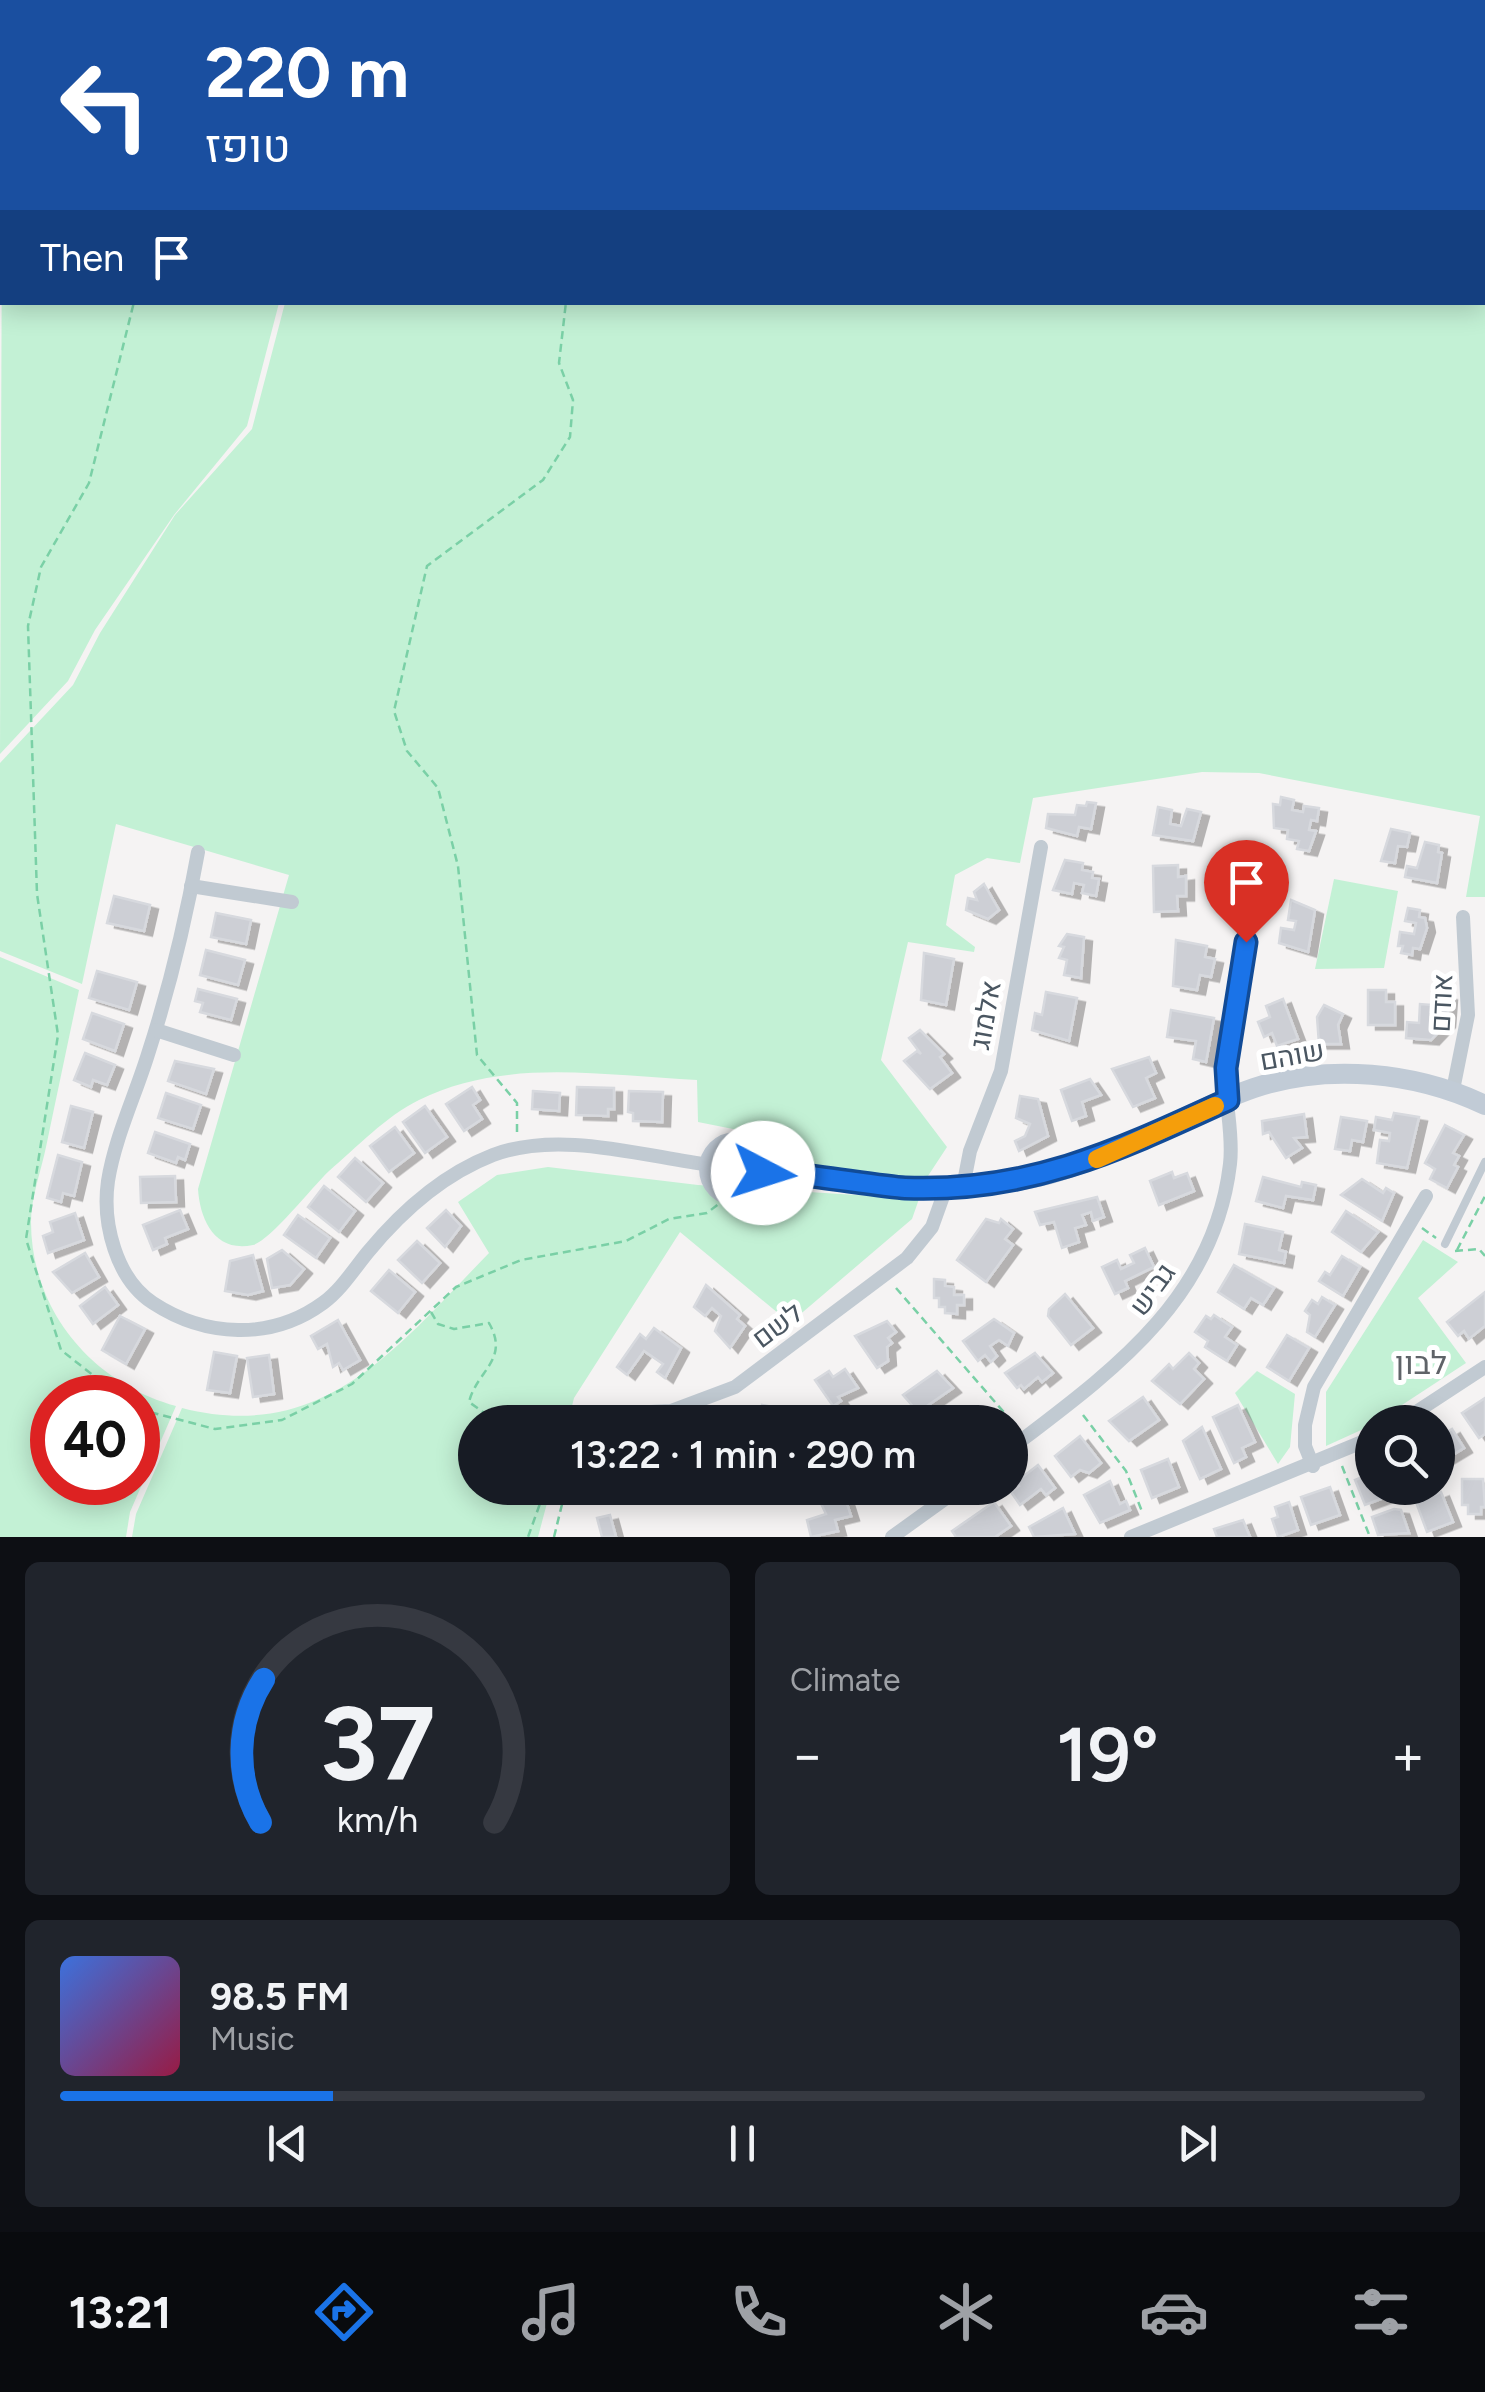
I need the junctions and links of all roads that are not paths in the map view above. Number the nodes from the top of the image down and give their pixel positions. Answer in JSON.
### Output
{"nodes":[{"id":1,"x":1041,"y":847,"type":"dead end"},
{"id":2,"x":198,"y":852,"type":"dead end"},
{"id":3,"x":1260,"y":863,"type":"dead end"},
{"id":4,"x":192,"y":886,"type":"junction"},
{"id":5,"x":292,"y":902,"type":"dead end"},
{"id":6,"x":1464,"y":917,"type":"dead end"},
{"id":7,"x":156,"y":1030,"type":"junction"},
{"id":8,"x":234,"y":1055,"type":"dead end"},
{"id":9,"x":1453,"y":1090,"type":"junction"},
{"id":10,"x":1228,"y":1100,"type":"junction"},
{"id":11,"x":1485,"y":1106,"type":"edge"},
{"id":12,"x":1485,"y":1162,"type":"edge"},
{"id":13,"x":710,"y":1165,"type":"junction"},
{"id":14,"x":763,"y":1170,"type":"junction"},
{"id":15,"x":955,"y":1188,"type":"junction"},
{"id":16,"x":1426,"y":1196,"type":"dead end"},
{"id":17,"x":1445,"y":1244,"type":"dead end"},
{"id":18,"x":1485,"y":1366,"type":"edge"},
{"id":19,"x":685,"y":1405,"type":"edge"},
{"id":20,"x":1426,"y":1405,"type":"edge"},
{"id":21,"x":1028,"y":1435,"type":"edge"},
{"id":22,"x":1355,"y":1446,"type":"edge"},
{"id":23,"x":1314,"y":1466,"type":"junction"},
{"id":24,"x":936,"y":1505,"type":"edge"},
{"id":25,"x":892,"y":1537,"type":"edge"},
{"id":26,"x":1131,"y":1537,"type":"edge"}],
"edges":[{"from":1,"to":15,"type":"street","name":"אלמוג"},
{"from":2,"to":4,"type":"street"},
{"from":3,"to":10,"type":"street","name":"גביש"},
{"from":4,"to":5,"type":"street"},
{"from":4,"to":7,"type":"street"},
{"from":6,"to":9,"type":"street","name":"אודם"},
{"from":7,"to":8,"type":"street"},
{"from":7,"to":13,"type":"street"},
{"from":9,"to":10,"type":"street","name":"שוהם"},
{"from":9,"to":11,"type":"street","name":"שוהם"},
{"from":10,"to":15,"type":"street","name":"שוהם"},
{"from":10,"to":21,"type":"street","name":"גביש"},
{"from":12,"to":17,"type":"lane"},
{"from":13,"to":14,"type":"street"},
{"from":13,"to":14,"type":"street"},
{"from":14,"to":15,"type":"street","name":"שוהם"},
{"from":15,"to":19,"type":"street","name":"לשם"},
{"from":16,"to":23,"type":"street"},
{"from":18,"to":20,"type":"street"},
{"from":22,"to":23,"type":"street"},
{"from":23,"to":26,"type":"street"},
{"from":24,"to":25,"type":"street"}]}
